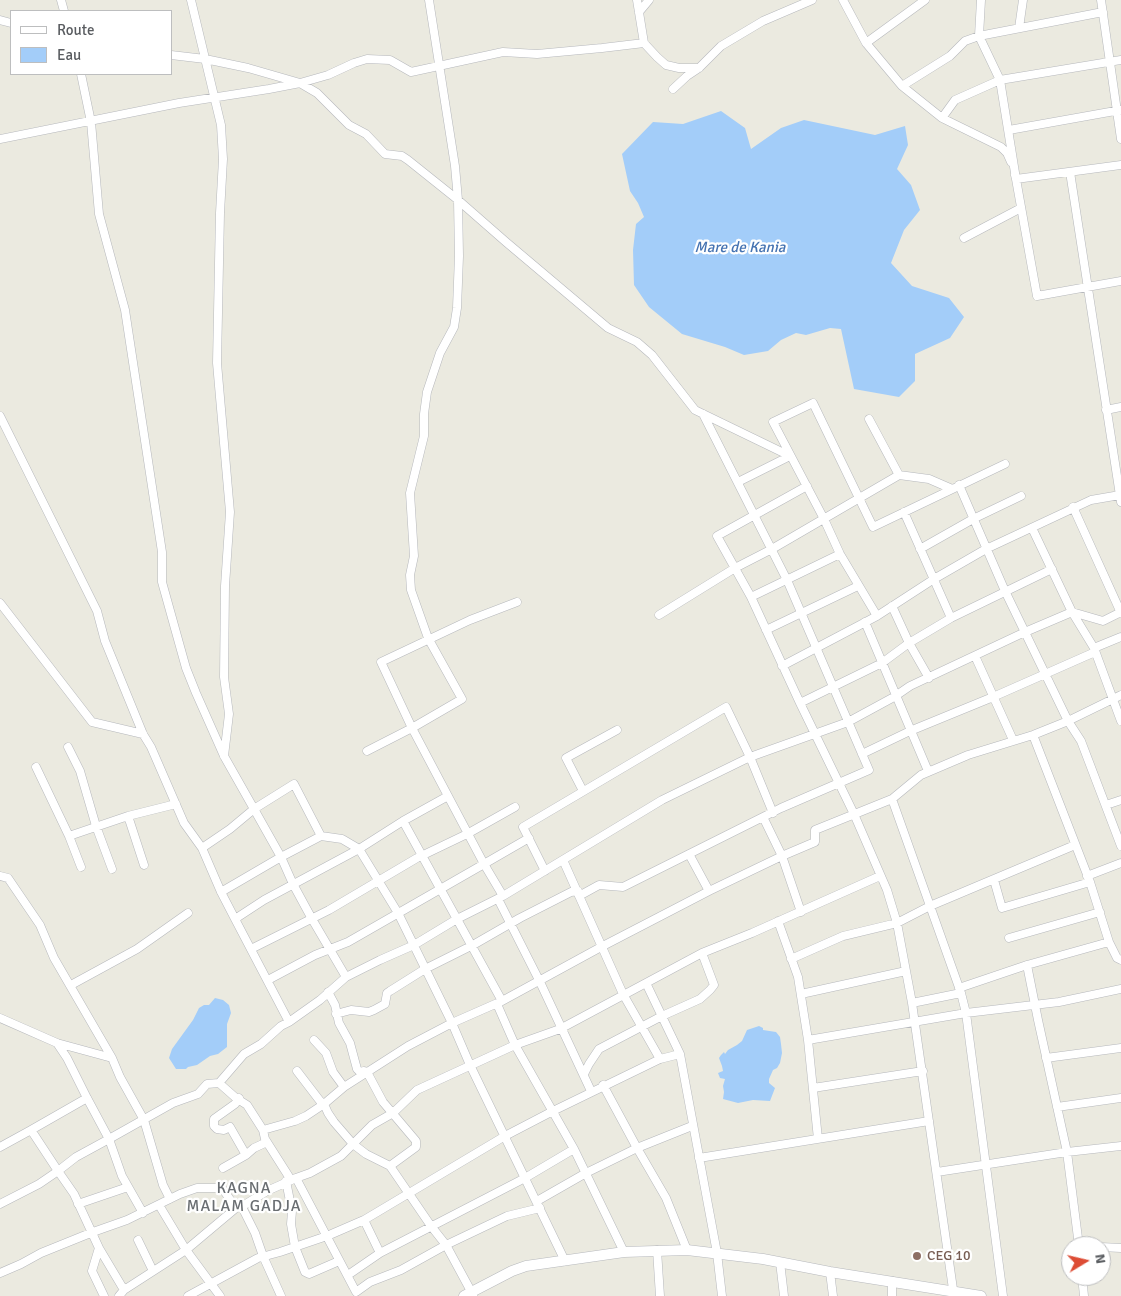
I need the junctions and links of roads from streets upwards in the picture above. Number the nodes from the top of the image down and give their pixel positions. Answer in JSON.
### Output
{"nodes":[{"id":1,"x":191,"y":0,"type":"edge"},
{"id":2,"x":429,"y":0,"type":"edge"},
{"id":3,"x":637,"y":0,"type":"edge"},
{"id":4,"x":649,"y":0,"type":"edge"},
{"id":5,"x":812,"y":0,"type":"edge"},
{"id":6,"x":843,"y":0,"type":"edge"},
{"id":7,"x":925,"y":0,"type":"edge"},
{"id":8,"x":981,"y":0,"type":"edge"},
{"id":9,"x":1023,"y":0,"type":"edge"},
{"id":10,"x":1101,"y":0,"type":"edge"},
{"id":11,"x":639,"y":12,"type":"junction"},
{"id":12,"x":1103,"y":12,"type":"junction"},
{"id":13,"x":1018,"y":28,"type":"junction"},
{"id":14,"x":979,"y":36,"type":"junction"},
{"id":15,"x":644,"y":42,"type":"junction"},
{"id":16,"x":866,"y":43,"type":"junction"},
{"id":17,"x":172,"y":55,"type":"edge"},
{"id":18,"x":205,"y":59,"type":"junction"},
{"id":19,"x":1121,"y":60,"type":"edge"},
{"id":20,"x":1110,"y":62,"type":"junction"},
{"id":21,"x":439,"y":67,"type":"junction"},
{"id":22,"x":699,"y":68,"type":"junction"},
{"id":23,"x":81,"y":75,"type":"edge"},
{"id":24,"x":1000,"y":80,"type":"junction"},
{"id":25,"x":300,"y":83,"type":"junction"},
{"id":26,"x":902,"y":86,"type":"junction"},
{"id":27,"x":673,"y":89,"type":"dead end"},
{"id":28,"x":215,"y":97,"type":"junction"},
{"id":29,"x":1119,"y":111,"type":"edge"},
{"id":30,"x":942,"y":118,"type":"junction"},
{"id":31,"x":91,"y":122,"type":"junction"},
{"id":32,"x":1009,"y":130,"type":"junction"},
{"id":33,"x":1121,"y":139,"type":"edge"},
{"id":34,"x":0,"y":140,"type":"edge"},
{"id":35,"x":1121,"y":165,"type":"edge"},
{"id":36,"x":1070,"y":172,"type":"junction"},
{"id":37,"x":1016,"y":179,"type":"junction"},
{"id":38,"x":458,"y":200,"type":"junction"},
{"id":39,"x":1021,"y":208,"type":"junction"},
{"id":40,"x":964,"y":238,"type":"dead end"},
{"id":41,"x":1121,"y":281,"type":"edge"},
{"id":42,"x":1088,"y":287,"type":"junction"},
{"id":43,"x":1121,"y":407,"type":"edge"},
{"id":44,"x":1106,"y":410,"type":"junction"},
{"id":45,"x":703,"y":414,"type":"junction"},
{"id":46,"x":0,"y":416,"type":"edge"},
{"id":47,"x":869,"y":419,"type":"dead end"},
{"id":48,"x":790,"y":456,"type":"junction"},
{"id":49,"x":1005,"y":464,"type":"dead end"},
{"id":50,"x":899,"y":475,"type":"junction"},
{"id":51,"x":738,"y":482,"type":"junction"},
{"id":52,"x":807,"y":486,"type":"junction"},
{"id":53,"x":956,"y":487,"type":"junction"},
{"id":54,"x":1021,"y":496,"type":"dead end"},
{"id":55,"x":858,"y":499,"type":"junction"},
{"id":56,"x":1120,"y":499,"type":"edge"},
{"id":57,"x":1074,"y":507,"type":"junction"},
{"id":58,"x":904,"y":512,"type":"junction"},
{"id":59,"x":755,"y":516,"type":"junction"},
{"id":60,"x":824,"y":519,"type":"junction"},
{"id":61,"x":973,"y":519,"type":"junction"},
{"id":62,"x":1032,"y":528,"type":"junction"},
{"id":63,"x":772,"y":549,"type":"junction"},
{"id":64,"x":920,"y":549,"type":"junction"},
{"id":65,"x":986,"y":549,"type":"junction"},
{"id":66,"x":840,"y":554,"type":"junction"},
{"id":67,"x":735,"y":568,"type":"junction"},
{"id":68,"x":1052,"y":569,"type":"junction"},
{"id":69,"x":934,"y":579,"type":"junction"},
{"id":70,"x":787,"y":580,"type":"junction"},
{"id":71,"x":858,"y":586,"type":"junction"},
{"id":72,"x":1005,"y":591,"type":"junction"},
{"id":73,"x":751,"y":596,"type":"junction"},
{"id":74,"x":517,"y":602,"type":"dead end"},
{"id":75,"x":0,"y":603,"type":"edge"},
{"id":76,"x":892,"y":606,"type":"junction"},
{"id":77,"x":1072,"y":612,"type":"junction"},
{"id":78,"x":1121,"y":612,"type":"edge"},
{"id":79,"x":802,"y":613,"type":"junction"},
{"id":80,"x":659,"y":615,"type":"dead end"},
{"id":81,"x":877,"y":616,"type":"junction"},
{"id":82,"x":951,"y":618,"type":"junction"},
{"id":83,"x":865,"y":622,"type":"junction"},
{"id":84,"x":766,"y":630,"type":"junction"},
{"id":85,"x":1025,"y":632,"type":"junction"},
{"id":86,"x":1121,"y":636,"type":"edge"},
{"id":87,"x":428,"y":638,"type":"junction"},
{"id":88,"x":909,"y":643,"type":"junction"},
{"id":89,"x":816,"y":647,"type":"junction"},
{"id":90,"x":1095,"y":650,"type":"junction"},
{"id":91,"x":975,"y":656,"type":"junction"},
{"id":92,"x":882,"y":663,"type":"junction"},
{"id":93,"x":782,"y":666,"type":"junction"},
{"id":94,"x":1046,"y":674,"type":"junction"},
{"id":95,"x":929,"y":678,"type":"junction"},
{"id":96,"x":833,"y":688,"type":"junction"},
{"id":97,"x":896,"y":695,"type":"junction"},
{"id":98,"x":1121,"y":695,"type":"edge"},
{"id":99,"x":993,"y":697,"type":"junction"},
{"id":100,"x":1112,"y":699,"type":"junction"},
{"id":101,"x":800,"y":703,"type":"junction"},
{"id":102,"x":1068,"y":720,"type":"junction"},
{"id":103,"x":848,"y":722,"type":"junction"},
{"id":104,"x":1121,"y":722,"type":"edge"},
{"id":105,"x":412,"y":728,"type":"junction"},
{"id":106,"x":617,"y":730,"type":"dead end"},
{"id":107,"x":910,"y":731,"type":"junction"},
{"id":108,"x":143,"y":734,"type":"junction"},
{"id":109,"x":814,"y":734,"type":"junction"},
{"id":110,"x":1033,"y":735,"type":"junction"},
{"id":111,"x":1013,"y":740,"type":"junction"},
{"id":112,"x":68,"y":747,"type":"dead end"},
{"id":113,"x":367,"y":751,"type":"dead end"},
{"id":114,"x":862,"y":754,"type":"junction"},
{"id":115,"x":224,"y":756,"type":"junction"},
{"id":116,"x":750,"y":757,"type":"junction"},
{"id":117,"x":36,"y":768,"type":"dead end"},
{"id":118,"x":928,"y":771,"type":"junction"},
{"id":119,"x":839,"y":785,"type":"junction"},
{"id":120,"x":583,"y":791,"type":"junction"},
{"id":121,"x":448,"y":796,"type":"junction"},
{"id":122,"x":892,"y":799,"type":"junction"},
{"id":123,"x":1121,"y":800,"type":"edge"},
{"id":124,"x":176,"y":804,"type":"junction"},
{"id":125,"x":1106,"y":805,"type":"junction"},
{"id":126,"x":515,"y":807,"type":"dead end"},
{"id":127,"x":254,"y":809,"type":"junction"},
{"id":128,"x":773,"y":813,"type":"junction"},
{"id":129,"x":854,"y":814,"type":"junction"},
{"id":130,"x":128,"y":816,"type":"junction"},
{"id":131,"x":763,"y":817,"type":"junction"},
{"id":132,"x":403,"y":821,"type":"junction"},
{"id":133,"x":96,"y":826,"type":"junction"},
{"id":134,"x":467,"y":834,"type":"junction"},
{"id":135,"x":69,"y":836,"type":"junction"},
{"id":136,"x":321,"y":836,"type":"junction"},
{"id":137,"x":529,"y":838,"type":"junction"},
{"id":138,"x":1075,"y":845,"type":"junction"},
{"id":139,"x":1121,"y":846,"type":"edge"},
{"id":140,"x":202,"y":848,"type":"junction"},
{"id":141,"x":359,"y":849,"type":"junction"},
{"id":142,"x":689,"y":854,"type":"junction"},
{"id":143,"x":422,"y":856,"type":"junction"},
{"id":144,"x":782,"y":856,"type":"junction"},
{"id":145,"x":281,"y":857,"type":"junction"},
{"id":146,"x":563,"y":860,"type":"junction"},
{"id":147,"x":1121,"y":863,"type":"edge"},
{"id":148,"x":484,"y":864,"type":"junction"},
{"id":149,"x":144,"y":865,"type":"dead end"},
{"id":150,"x":82,"y":867,"type":"dead end"},
{"id":151,"x":112,"y":869,"type":"dead end"},
{"id":152,"x":545,"y":871,"type":"junction"},
{"id":153,"x":0,"y":876,"type":"edge"},
{"id":154,"x":880,"y":876,"type":"junction"},
{"id":155,"x":1088,"y":879,"type":"junction"},
{"id":156,"x":994,"y":880,"type":"junction"},
{"id":157,"x":378,"y":881,"type":"junction"},
{"id":158,"x":293,"y":884,"type":"junction"},
{"id":159,"x":440,"y":888,"type":"junction"},
{"id":160,"x":709,"y":891,"type":"junction"},
{"id":161,"x":221,"y":892,"type":"junction"},
{"id":162,"x":578,"y":894,"type":"junction"},
{"id":163,"x":500,"y":898,"type":"junction"},
{"id":164,"x":930,"y":906,"type":"junction"},
{"id":165,"x":800,"y":912,"type":"junction"},
{"id":166,"x":1100,"y":912,"type":"junction"},
{"id":167,"x":188,"y":913,"type":"dead end"},
{"id":168,"x":398,"y":913,"type":"junction"},
{"id":169,"x":235,"y":919,"type":"junction"},
{"id":170,"x":312,"y":919,"type":"junction"},
{"id":171,"x":457,"y":919,"type":"junction"},
{"id":172,"x":778,"y":921,"type":"junction"},
{"id":173,"x":897,"y":923,"type":"junction"},
{"id":174,"x":509,"y":924,"type":"junction"},
{"id":175,"x":1009,"y":938,"type":"dead end"},
{"id":176,"x":1109,"y":942,"type":"junction"},
{"id":177,"x":414,"y":945,"type":"junction"},
{"id":178,"x":473,"y":945,"type":"junction"},
{"id":179,"x":601,"y":947,"type":"junction"},
{"id":180,"x":251,"y":948,"type":"junction"},
{"id":181,"x":329,"y":948,"type":"junction"},
{"id":182,"x":702,"y":953,"type":"junction"},
{"id":183,"x":792,"y":958,"type":"junction"},
{"id":184,"x":1121,"y":960,"type":"edge"},
{"id":185,"x":1028,"y":965,"type":"junction"},
{"id":186,"x":425,"y":968,"type":"junction"},
{"id":187,"x":906,"y":971,"type":"junction"},
{"id":188,"x":346,"y":977,"type":"junction"},
{"id":189,"x":268,"y":980,"type":"junction"},
{"id":190,"x":540,"y":982,"type":"junction"},
{"id":191,"x":646,"y":982,"type":"junction"},
{"id":192,"x":71,"y":985,"type":"junction"},
{"id":193,"x":1121,"y":989,"type":"edge"},
{"id":194,"x":960,"y":991,"type":"junction"},
{"id":195,"x":328,"y":992,"type":"junction"},
{"id":196,"x":623,"y":994,"type":"junction"},
{"id":197,"x":801,"y":994,"type":"junction"},
{"id":198,"x":500,"y":1003,"type":"junction"},
{"id":199,"x":912,"y":1003,"type":"junction"},
{"id":200,"x":1036,"y":1004,"type":"junction"},
{"id":201,"x":966,"y":1013,"type":"junction"},
{"id":202,"x":336,"y":1014,"type":"junction"},
{"id":203,"x":662,"y":1016,"type":"junction"},
{"id":204,"x":0,"y":1018,"type":"edge"},
{"id":205,"x":914,"y":1021,"type":"junction"},
{"id":206,"x":289,"y":1022,"type":"junction"},
{"id":207,"x":452,"y":1023,"type":"junction"},
{"id":208,"x":642,"y":1026,"type":"junction"},
{"id":209,"x":560,"y":1029,"type":"junction"},
{"id":210,"x":314,"y":1040,"type":"dead end"},
{"id":211,"x":808,"y":1040,"type":"junction"},
{"id":212,"x":56,"y":1043,"type":"junction"},
{"id":213,"x":515,"y":1045,"type":"junction"},
{"id":214,"x":1121,"y":1048,"type":"edge"},
{"id":215,"x":680,"y":1054,"type":"junction"},
{"id":216,"x":112,"y":1058,"type":"junction"},
{"id":217,"x":1046,"y":1058,"type":"junction"},
{"id":218,"x":660,"y":1059,"type":"junction"},
{"id":219,"x":470,"y":1065,"type":"junction"},
{"id":220,"x":297,"y":1071,"type":"dead end"},
{"id":221,"x":367,"y":1072,"type":"junction"},
{"id":222,"x":923,"y":1072,"type":"junction"},
{"id":223,"x":584,"y":1074,"type":"junction"},
{"id":224,"x":219,"y":1083,"type":"junction"},
{"id":225,"x":603,"y":1085,"type":"junction"},
{"id":226,"x":344,"y":1087,"type":"junction"},
{"id":227,"x":813,"y":1088,"type":"junction"},
{"id":228,"x":591,"y":1091,"type":"junction"},
{"id":229,"x":87,"y":1098,"type":"junction"},
{"id":230,"x":239,"y":1098,"type":"junction"},
{"id":231,"x":1121,"y":1098,"type":"edge"},
{"id":232,"x":324,"y":1104,"type":"junction"},
{"id":233,"x":1057,"y":1107,"type":"junction"},
{"id":234,"x":553,"y":1111,"type":"junction"},
{"id":235,"x":393,"y":1113,"type":"junction"},
{"id":236,"x":144,"y":1120,"type":"junction"},
{"id":237,"x":930,"y":1121,"type":"junction"},
{"id":238,"x":692,"y":1126,"type":"junction"},
{"id":239,"x":31,"y":1130,"type":"junction"},
{"id":240,"x":263,"y":1130,"type":"junction"},
{"id":241,"x":505,"y":1136,"type":"junction"},
{"id":242,"x":109,"y":1139,"type":"junction"},
{"id":243,"x":818,"y":1139,"type":"junction"},
{"id":244,"x":267,"y":1142,"type":"junction"},
{"id":245,"x":353,"y":1144,"type":"junction"},
{"id":246,"x":0,"y":1146,"type":"edge"},
{"id":247,"x":1121,"y":1146,"type":"edge"},
{"id":248,"x":636,"y":1148,"type":"junction"},
{"id":249,"x":574,"y":1149,"type":"junction"},
{"id":250,"x":1067,"y":1152,"type":"junction"},
{"id":251,"x":246,"y":1155,"type":"junction"},
{"id":252,"x":699,"y":1158,"type":"junction"},
{"id":253,"x":985,"y":1165,"type":"junction"},
{"id":254,"x":390,"y":1166,"type":"junction"},
{"id":255,"x":223,"y":1168,"type":"dead end"},
{"id":256,"x":58,"y":1171,"type":"junction"},
{"id":257,"x":936,"y":1172,"type":"junction"},
{"id":258,"x":586,"y":1173,"type":"junction"},
{"id":259,"x":525,"y":1178,"type":"junction"},
{"id":260,"x":291,"y":1180,"type":"junction"},
{"id":261,"x":128,"y":1187,"type":"junction"},
{"id":262,"x":409,"y":1194,"type":"junction"},
{"id":263,"x":170,"y":1199,"type":"junction"},
{"id":264,"x":1,"y":1202,"type":"edge"},
{"id":265,"x":78,"y":1204,"type":"junction"},
{"id":266,"x":538,"y":1204,"type":"junction"},
{"id":267,"x":159,"y":1205,"type":"junction"},
{"id":268,"x":239,"y":1207,"type":"junction"},
{"id":269,"x":143,"y":1212,"type":"junction"},
{"id":270,"x":364,"y":1220,"type":"junction"},
{"id":271,"x":431,"y":1226,"type":"junction"},
{"id":272,"x":93,"y":1232,"type":"junction"},
{"id":273,"x":327,"y":1236,"type":"junction"},
{"id":274,"x":1077,"y":1236,"type":"edge"},
{"id":275,"x":138,"y":1240,"type":"dead end"},
{"id":276,"x":446,"y":1245,"type":"junction"},
{"id":277,"x":295,"y":1247,"type":"junction"},
{"id":278,"x":99,"y":1248,"type":"junction"},
{"id":279,"x":186,"y":1250,"type":"junction"},
{"id":280,"x":657,"y":1250,"type":"junction"},
{"id":281,"x":687,"y":1250,"type":"junction"},
{"id":282,"x":624,"y":1252,"type":"junction"},
{"id":283,"x":380,"y":1253,"type":"junction"},
{"id":284,"x":717,"y":1254,"type":"junction"},
{"id":285,"x":263,"y":1256,"type":"junction"},
{"id":286,"x":339,"y":1261,"type":"junction"},
{"id":287,"x":565,"y":1261,"type":"junction"},
{"id":288,"x":780,"y":1262,"type":"junction"},
{"id":289,"x":154,"y":1270,"type":"junction"},
{"id":290,"x":830,"y":1272,"type":"junction"},
{"id":291,"x":0,"y":1273,"type":"edge"},
{"id":292,"x":348,"y":1274,"type":"junction"},
{"id":293,"x":892,"y":1281,"type":"junction"},
{"id":294,"x":210,"y":1282,"type":"junction"},
{"id":295,"x":356,"y":1292,"type":"junction"},
{"id":296,"x":122,"y":1293,"type":"edge"},
{"id":297,"x":953,"y":1294,"type":"edge"},
{"id":298,"x":469,"y":1295,"type":"edge"},
{"id":299,"x":104,"y":1296,"type":"edge"},
{"id":300,"x":188,"y":1296,"type":"edge"},
{"id":301,"x":220,"y":1296,"type":"edge"},
{"id":302,"x":282,"y":1296,"type":"edge"},
{"id":303,"x":349,"y":1296,"type":"edge"},
{"id":304,"x":660,"y":1296,"type":"edge"},
{"id":305,"x":722,"y":1296,"type":"edge"},
{"id":306,"x":784,"y":1296,"type":"edge"},
{"id":307,"x":833,"y":1296,"type":"edge"},
{"id":308,"x":892,"y":1296,"type":"edge"},
{"id":309,"x":981,"y":1296,"type":"edge"},
{"id":310,"x":1003,"y":1296,"type":"edge"}],
"edges":[{"from":1,"to":18,"type":"street"},
{"from":2,"to":21,"type":"street"},
{"from":3,"to":11,"type":"street"},
{"from":4,"to":11,"type":"street"},
{"from":5,"to":22,"type":"street"},
{"from":6,"to":16,"type":"street"},
{"from":7,"to":16,"type":"street"},
{"from":8,"to":14,"type":"street"},
{"from":9,"to":13,"type":"street"},
{"from":10,"to":12,"type":"street"},
{"from":11,"to":15,"type":"street"},
{"from":12,"to":13,"type":"street"},
{"from":12,"to":20,"type":"street"},
{"from":13,"to":14,"type":"street"},
{"from":14,"to":24,"type":"street"},
{"from":14,"to":26,"type":"street"},
{"from":15,"to":21,"type":"street"},
{"from":15,"to":22,"type":"street"},
{"from":16,"to":26,"type":"street"},
{"from":17,"to":18,"type":"street"},
{"from":18,"to":25,"type":"street"},
{"from":18,"to":28,"type":"street"},
{"from":19,"to":20,"type":"street"},
{"from":20,"to":24,"type":"street"},
{"from":20,"to":29,"type":"street"},
{"from":21,"to":25,"type":"street"},
{"from":21,"to":38,"type":"street"},
{"from":22,"to":27,"type":"street"},
{"from":23,"to":31,"type":"street"},
{"from":24,"to":30,"type":"street"},
{"from":24,"to":32,"type":"street"},
{"from":25,"to":28,"type":"street"},
{"from":25,"to":38,"type":"street"},
{"from":26,"to":30,"type":"street"},
{"from":28,"to":31,"type":"street"},
{"from":28,"to":115,"type":"street"},
{"from":29,"to":32,"type":"street"},
{"from":29,"to":33,"type":"street"},
{"from":30,"to":37,"type":"street"},
{"from":31,"to":34,"type":"street"},
{"from":31,"to":115,"type":"street"},
{"from":32,"to":37,"type":"street"},
{"from":35,"to":36,"type":"street"},
{"from":36,"to":37,"type":"street"},
{"from":36,"to":42,"type":"street"},
{"from":37,"to":39,"type":"street"},
{"from":38,"to":45,"type":"street"},
{"from":38,"to":87,"type":"street"},
{"from":39,"to":40,"type":"street"},
{"from":39,"to":42,"type":"street"},
{"from":41,"to":42,"type":"street"},
{"from":42,"to":44,"type":"street"},
{"from":43,"to":44,"type":"street"},
{"from":44,"to":56,"type":"street"},
{"from":45,"to":48,"type":"street"},
{"from":45,"to":51,"type":"street"},
{"from":46,"to":108,"type":"street"},
{"from":47,"to":50,"type":"street"},
{"from":48,"to":51,"type":"street"},
{"from":48,"to":52,"type":"street"},
{"from":48,"to":55,"type":"street"},
{"from":49,"to":53,"type":"street"},
{"from":50,"to":53,"type":"street"},
{"from":50,"to":55,"type":"street"},
{"from":51,"to":59,"type":"street"},
{"from":52,"to":59,"type":"street"},
{"from":52,"to":60,"type":"street"},
{"from":53,"to":58,"type":"street"},
{"from":53,"to":61,"type":"street"},
{"from":54,"to":61,"type":"street"},
{"from":55,"to":58,"type":"street"},
{"from":55,"to":60,"type":"street"},
{"from":56,"to":57,"type":"street"},
{"from":57,"to":62,"type":"street"},
{"from":57,"to":78,"type":"street"},
{"from":58,"to":64,"type":"street"},
{"from":59,"to":63,"type":"street"},
{"from":59,"to":67,"type":"street"},
{"from":60,"to":63,"type":"street"},
{"from":60,"to":66,"type":"street"},
{"from":61,"to":64,"type":"street"},
{"from":61,"to":65,"type":"street"},
{"from":62,"to":65,"type":"street"},
{"from":62,"to":68,"type":"street"},
{"from":63,"to":67,"type":"street"},
{"from":63,"to":70,"type":"street"},
{"from":64,"to":69,"type":"street"},
{"from":65,"to":69,"type":"street"},
{"from":65,"to":72,"type":"street"},
{"from":66,"to":70,"type":"street"},
{"from":66,"to":71,"type":"street"},
{"from":67,"to":73,"type":"street"},
{"from":67,"to":80,"type":"street"},
{"from":68,"to":72,"type":"street"},
{"from":68,"to":77,"type":"street"},
{"from":69,"to":76,"type":"street"},
{"from":69,"to":82,"type":"street"},
{"from":70,"to":73,"type":"street"},
{"from":70,"to":79,"type":"street"},
{"from":71,"to":79,"type":"street"},
{"from":71,"to":81,"type":"street"},
{"from":72,"to":82,"type":"street"},
{"from":72,"to":85,"type":"street"},
{"from":73,"to":84,"type":"street"},
{"from":74,"to":87,"type":"street"},
{"from":75,"to":108,"type":"street"},
{"from":76,"to":81,"type":"street"},
{"from":76,"to":88,"type":"street"},
{"from":77,"to":78,"type":"street"},
{"from":77,"to":85,"type":"street"},
{"from":77,"to":90,"type":"street"},
{"from":79,"to":84,"type":"street"},
{"from":79,"to":89,"type":"street"},
{"from":81,"to":83,"type":"street"},
{"from":82,"to":88,"type":"street"},
{"from":83,"to":89,"type":"street"},
{"from":83,"to":92,"type":"street"},
{"from":84,"to":93,"type":"street"},
{"from":85,"to":91,"type":"street"},
{"from":85,"to":94,"type":"street"},
{"from":86,"to":90,"type":"street"},
{"from":87,"to":105,"type":"street"},
{"from":87,"to":105,"type":"street"},
{"from":88,"to":92,"type":"street"},
{"from":88,"to":95,"type":"street"},
{"from":89,"to":93,"type":"street"},
{"from":89,"to":96,"type":"street"},
{"from":90,"to":94,"type":"street"},
{"from":90,"to":100,"type":"street"},
{"from":91,"to":95,"type":"street"},
{"from":91,"to":99,"type":"street"},
{"from":92,"to":96,"type":"street"},
{"from":92,"to":97,"type":"street"},
{"from":93,"to":101,"type":"street"},
{"from":94,"to":99,"type":"street"},
{"from":94,"to":102,"type":"street"},
{"from":95,"to":97,"type":"street"},
{"from":96,"to":101,"type":"street"},
{"from":96,"to":103,"type":"street"},
{"from":97,"to":103,"type":"street"},
{"from":97,"to":107,"type":"street"},
{"from":98,"to":100,"type":"street"},
{"from":99,"to":107,"type":"street"},
{"from":99,"to":111,"type":"street"},
{"from":100,"to":102,"type":"street"},
{"from":100,"to":104,"type":"street"},
{"from":101,"to":109,"type":"street"},
{"from":102,"to":110,"type":"street"},
{"from":102,"to":125,"type":"street"},
{"from":103,"to":109,"type":"street"},
{"from":103,"to":114,"type":"street"},
{"from":105,"to":113,"type":"street"},
{"from":105,"to":121,"type":"street"},
{"from":106,"to":120,"type":"street"},
{"from":107,"to":114,"type":"street"},
{"from":107,"to":118,"type":"street"},
{"from":108,"to":124,"type":"street"},
{"from":109,"to":116,"type":"street"},
{"from":109,"to":119,"type":"street"},
{"from":110,"to":111,"type":"street"},
{"from":110,"to":138,"type":"street"},
{"from":111,"to":118,"type":"street"},
{"from":112,"to":133,"type":"street"},
{"from":114,"to":119,"type":"street"},
{"from":115,"to":127,"type":"street"},
{"from":116,"to":120,"type":"street"},
{"from":116,"to":128,"type":"street"},
{"from":116,"to":146,"type":"street"},
{"from":117,"to":135,"type":"street"},
{"from":118,"to":122,"type":"street"},
{"from":119,"to":128,"type":"street"},
{"from":119,"to":129,"type":"street"},
{"from":120,"to":137,"type":"street"},
{"from":121,"to":132,"type":"street"},
{"from":121,"to":134,"type":"street"},
{"from":122,"to":129,"type":"street"},
{"from":122,"to":164,"type":"street"},
{"from":123,"to":125,"type":"street"},
{"from":124,"to":130,"type":"street"},
{"from":124,"to":140,"type":"street"},
{"from":125,"to":139,"type":"street"},
{"from":126,"to":134,"type":"street"},
{"from":127,"to":136,"type":"street"},
{"from":127,"to":140,"type":"street"},
{"from":127,"to":145,"type":"street"},
{"from":128,"to":131,"type":"street"},
{"from":129,"to":144,"type":"street"},
{"from":129,"to":154,"type":"street"},
{"from":130,"to":133,"type":"street"},
{"from":130,"to":149,"type":"street"},
{"from":131,"to":142,"type":"street"},
{"from":131,"to":144,"type":"street"},
{"from":132,"to":141,"type":"street"},
{"from":132,"to":143,"type":"street"},
{"from":133,"to":135,"type":"street"},
{"from":133,"to":151,"type":"street"},
{"from":134,"to":143,"type":"street"},
{"from":134,"to":148,"type":"street"},
{"from":135,"to":150,"type":"street"},
{"from":136,"to":141,"type":"street"},
{"from":136,"to":145,"type":"street"},
{"from":137,"to":148,"type":"street"},
{"from":137,"to":152,"type":"street"},
{"from":138,"to":155,"type":"street"},
{"from":138,"to":156,"type":"street"},
{"from":140,"to":161,"type":"street"},
{"from":141,"to":157,"type":"street"},
{"from":141,"to":158,"type":"street"},
{"from":142,"to":160,"type":"street"},
{"from":142,"to":162,"type":"street"},
{"from":143,"to":157,"type":"street"},
{"from":143,"to":159,"type":"street"},
{"from":144,"to":160,"type":"street"},
{"from":144,"to":165,"type":"street"},
{"from":145,"to":158,"type":"street"},
{"from":145,"to":161,"type":"street"},
{"from":146,"to":152,"type":"street"},
{"from":146,"to":162,"type":"street"},
{"from":147,"to":155,"type":"street"},
{"from":148,"to":159,"type":"street"},
{"from":148,"to":163,"type":"street"},
{"from":152,"to":163,"type":"street"},
{"from":153,"to":192,"type":"street"},
{"from":154,"to":165,"type":"street"},
{"from":154,"to":173,"type":"street"},
{"from":155,"to":156,"type":"street"},
{"from":155,"to":166,"type":"street"},
{"from":156,"to":164,"type":"street"},
{"from":157,"to":168,"type":"street"},
{"from":157,"to":170,"type":"street"},
{"from":158,"to":169,"type":"street"},
{"from":158,"to":170,"type":"street"},
{"from":159,"to":168,"type":"street"},
{"from":159,"to":171,"type":"street"},
{"from":160,"to":179,"type":"street"},
{"from":161,"to":169,"type":"street"},
{"from":162,"to":174,"type":"street"},
{"from":162,"to":179,"type":"street"},
{"from":163,"to":171,"type":"street"},
{"from":163,"to":174,"type":"street"},
{"from":164,"to":173,"type":"street"},
{"from":164,"to":194,"type":"street"},
{"from":165,"to":172,"type":"street"},
{"from":166,"to":175,"type":"street"},
{"from":166,"to":176,"type":"street"},
{"from":167,"to":192,"type":"street"},
{"from":168,"to":177,"type":"street"},
{"from":168,"to":181,"type":"street"},
{"from":169,"to":180,"type":"street"},
{"from":170,"to":180,"type":"street"},
{"from":170,"to":181,"type":"street"},
{"from":171,"to":177,"type":"street"},
{"from":171,"to":178,"type":"street"},
{"from":172,"to":182,"type":"street"},
{"from":172,"to":183,"type":"street"},
{"from":173,"to":183,"type":"street"},
{"from":173,"to":187,"type":"street"},
{"from":174,"to":178,"type":"street"},
{"from":174,"to":190,"type":"street"},
{"from":176,"to":184,"type":"street"},
{"from":176,"to":185,"type":"street"},
{"from":177,"to":186,"type":"street"},
{"from":177,"to":188,"type":"street"},
{"from":178,"to":186,"type":"street"},
{"from":178,"to":198,"type":"street"},
{"from":179,"to":190,"type":"street"},
{"from":179,"to":196,"type":"street"},
{"from":180,"to":189,"type":"street"},
{"from":181,"to":188,"type":"street"},
{"from":181,"to":189,"type":"street"},
{"from":182,"to":191,"type":"street"},
{"from":182,"to":203,"type":"street"},
{"from":183,"to":197,"type":"street"},
{"from":185,"to":194,"type":"street"},
{"from":185,"to":200,"type":"street"},
{"from":186,"to":202,"type":"street"},
{"from":186,"to":207,"type":"street"},
{"from":187,"to":197,"type":"street"},
{"from":187,"to":199,"type":"street"},
{"from":188,"to":195,"type":"street"},
{"from":189,"to":206,"type":"street"},
{"from":190,"to":198,"type":"street"},
{"from":190,"to":209,"type":"street"},
{"from":191,"to":196,"type":"street"},
{"from":191,"to":203,"type":"street"},
{"from":192,"to":216,"type":"street"},
{"from":193,"to":200,"type":"street"},
{"from":194,"to":199,"type":"street"},
{"from":194,"to":201,"type":"street"},
{"from":195,"to":202,"type":"street"},
{"from":195,"to":206,"type":"street"},
{"from":196,"to":208,"type":"street"},
{"from":196,"to":209,"type":"street"},
{"from":197,"to":211,"type":"street"},
{"from":198,"to":207,"type":"street"},
{"from":198,"to":213,"type":"street"},
{"from":199,"to":205,"type":"street"},
{"from":200,"to":201,"type":"street"},
{"from":200,"to":217,"type":"street"},
{"from":201,"to":205,"type":"street"},
{"from":201,"to":253,"type":"street"},
{"from":202,"to":221,"type":"street"},
{"from":203,"to":208,"type":"street"},
{"from":203,"to":215,"type":"street"},
{"from":204,"to":212,"type":"street"},
{"from":205,"to":211,"type":"street"},
{"from":205,"to":222,"type":"street"},
{"from":206,"to":224,"type":"street"},
{"from":207,"to":219,"type":"street"},
{"from":207,"to":221,"type":"street"},
{"from":208,"to":218,"type":"street"},
{"from":208,"to":223,"type":"street"},
{"from":209,"to":213,"type":"street"},
{"from":209,"to":223,"type":"street"},
{"from":210,"to":226,"type":"street"},
{"from":211,"to":227,"type":"street"},
{"from":212,"to":216,"type":"street"},
{"from":212,"to":229,"type":"street"},
{"from":213,"to":219,"type":"street"},
{"from":213,"to":234,"type":"street"},
{"from":214,"to":217,"type":"street"},
{"from":215,"to":218,"type":"street"},
{"from":215,"to":238,"type":"street"},
{"from":216,"to":236,"type":"street"},
{"from":217,"to":233,"type":"street"},
{"from":218,"to":225,"type":"street"},
{"from":219,"to":235,"type":"street"},
{"from":219,"to":241,"type":"street"},
{"from":220,"to":232,"type":"street"},
{"from":221,"to":226,"type":"street"},
{"from":221,"to":235,"type":"street"},
{"from":222,"to":227,"type":"street"},
{"from":222,"to":237,"type":"street"},
{"from":223,"to":228,"type":"street"},
{"from":224,"to":230,"type":"street"},
{"from":224,"to":236,"type":"street"},
{"from":225,"to":228,"type":"street"},
{"from":225,"to":248,"type":"street"},
{"from":226,"to":232,"type":"street"},
{"from":227,"to":243,"type":"street"},
{"from":228,"to":234,"type":"street"},
{"from":229,"to":239,"type":"street"},
{"from":229,"to":242,"type":"street"},
{"from":230,"to":240,"type":"street"},
{"from":230,"to":251,"type":"street"},
{"from":231,"to":233,"type":"street"},
{"from":232,"to":240,"type":"street"},
{"from":232,"to":245,"type":"street"},
{"from":233,"to":250,"type":"street"},
{"from":234,"to":241,"type":"street"},
{"from":234,"to":249,"type":"street"},
{"from":235,"to":245,"type":"street"},
{"from":235,"to":254,"type":"street"},
{"from":236,"to":242,"type":"street"},
{"from":236,"to":263,"type":"street"},
{"from":237,"to":243,"type":"street"},
{"from":237,"to":257,"type":"street"},
{"from":238,"to":248,"type":"street"},
{"from":238,"to":252,"type":"street"},
{"from":239,"to":246,"type":"street"},
{"from":239,"to":256,"type":"street"},
{"from":240,"to":244,"type":"street"},
{"from":241,"to":259,"type":"street"},
{"from":241,"to":262,"type":"street"},
{"from":242,"to":256,"type":"street"},
{"from":242,"to":261,"type":"street"},
{"from":243,"to":252,"type":"street"},
{"from":244,"to":251,"type":"street"},
{"from":244,"to":260,"type":"street"},
{"from":245,"to":254,"type":"street"},
{"from":245,"to":260,"type":"street"},
{"from":247,"to":250,"type":"street"},
{"from":248,"to":258,"type":"street"},
{"from":248,"to":281,"type":"street"},
{"from":249,"to":258,"type":"street"},
{"from":249,"to":259,"type":"street"},
{"from":250,"to":253,"type":"street"},
{"from":250,"to":274,"type":"street"},
{"from":251,"to":255,"type":"street"},
{"from":252,"to":284,"type":"street"},
{"from":253,"to":257,"type":"street"},
{"from":253,"to":310,"type":"street"},
{"from":254,"to":262,"type":"street"},
{"from":256,"to":264,"type":"street"},
{"from":256,"to":265,"type":"street"},
{"from":257,"to":297,"type":"street"},
{"from":258,"to":266,"type":"street"},
{"from":258,"to":282,"type":"street"},
{"from":259,"to":266,"type":"street"},
{"from":259,"to":271,"type":"street"},
{"from":260,"to":268,"type":"street"},
{"from":260,"to":273,"type":"street"},
{"from":260,"to":277,"type":"street"},
{"from":261,"to":265,"type":"street"},
{"from":261,"to":269,"type":"street"},
{"from":262,"to":270,"type":"street"},
{"from":262,"to":271,"type":"street"},
{"from":263,"to":267,"type":"street"},
{"from":263,"to":268,"type":"street"},
{"from":265,"to":272,"type":"street"},
{"from":266,"to":276,"type":"street"},
{"from":266,"to":287,"type":"street"},
{"from":267,"to":269,"type":"street"},
{"from":267,"to":279,"type":"street"},
{"from":268,"to":279,"type":"street"},
{"from":268,"to":285,"type":"street"},
{"from":269,"to":272,"type":"street"},
{"from":270,"to":273,"type":"street"},
{"from":270,"to":283,"type":"street"},
{"from":271,"to":276,"type":"street"},
{"from":271,"to":283,"type":"street"},
{"from":272,"to":278,"type":"street"},
{"from":272,"to":291,"type":"street"},
{"from":273,"to":277,"type":"street"},
{"from":273,"to":286,"type":"street"},
{"from":275,"to":289,"type":"street"},
{"from":276,"to":295,"type":"street"},
{"from":276,"to":298,"type":"street"},
{"from":277,"to":285,"type":"street"},
{"from":277,"to":286,"type":"street"},
{"from":278,"to":296,"type":"street"},
{"from":278,"to":299,"type":"street"},
{"from":279,"to":289,"type":"street"},
{"from":279,"to":294,"type":"street"},
{"from":280,"to":281,"type":"street"},
{"from":280,"to":282,"type":"street"},
{"from":280,"to":304,"type":"street"},
{"from":281,"to":284,"type":"street"},
{"from":282,"to":287,"type":"street"},
{"from":283,"to":292,"type":"street"},
{"from":284,"to":288,"type":"street"},
{"from":284,"to":305,"type":"street"},
{"from":285,"to":294,"type":"street"},
{"from":285,"to":302,"type":"street"},
{"from":286,"to":292,"type":"street"},
{"from":287,"to":298,"type":"street"},
{"from":288,"to":290,"type":"street"},
{"from":288,"to":306,"type":"street"},
{"from":289,"to":296,"type":"street"},
{"from":290,"to":293,"type":"street"},
{"from":290,"to":307,"type":"street"},
{"from":292,"to":295,"type":"street"},
{"from":293,"to":297,"type":"street"},
{"from":293,"to":308,"type":"street"},
{"from":294,"to":300,"type":"street"},
{"from":294,"to":301,"type":"street"},
{"from":295,"to":303,"type":"street"},
{"from":297,"to":309,"type":"street"}]}
